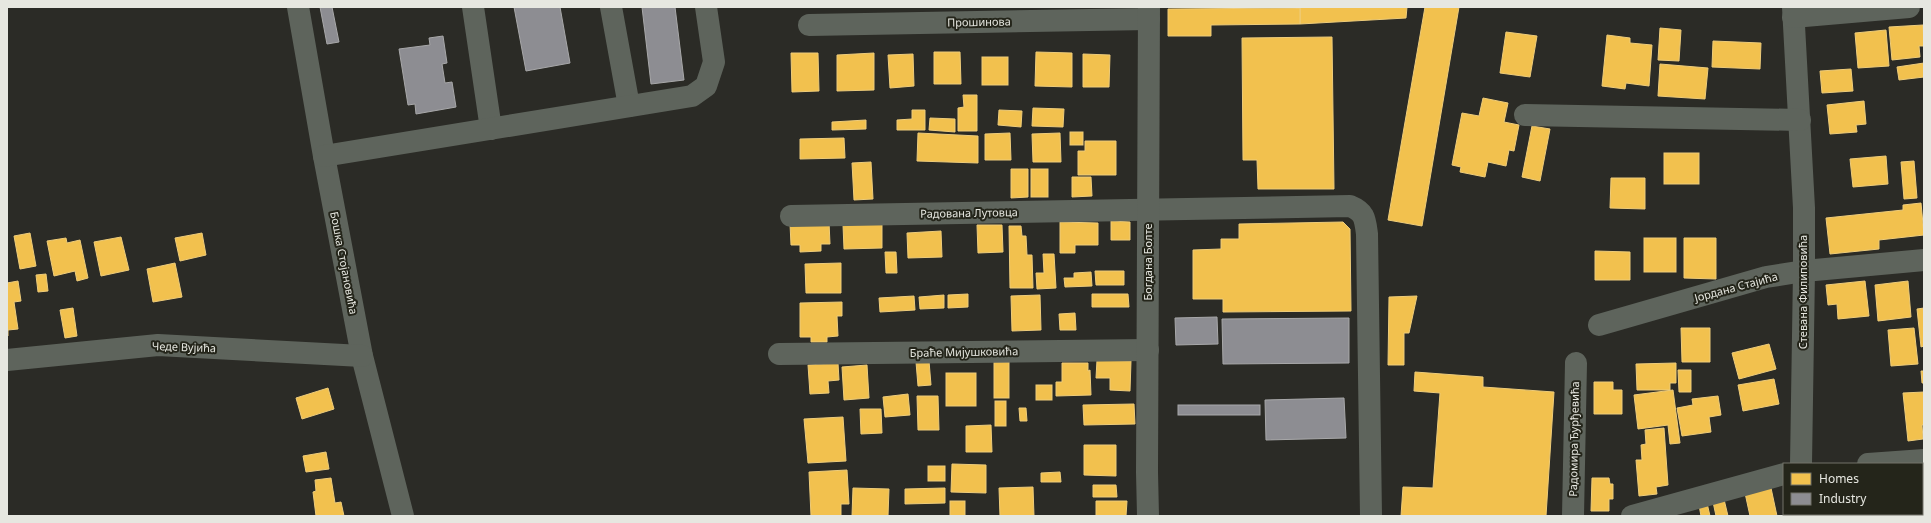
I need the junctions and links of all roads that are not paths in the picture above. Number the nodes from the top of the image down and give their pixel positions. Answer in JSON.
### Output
{"nodes":[{"id":1,"x":298,"y":7,"type":"edge"},
{"id":2,"x":473,"y":7,"type":"edge"},
{"id":3,"x":611,"y":7,"type":"edge"},
{"id":4,"x":706,"y":7,"type":"edge"},
{"id":5,"x":1909,"y":7,"type":"edge"},
{"id":6,"x":1793,"y":12,"type":"edge"},
{"id":7,"x":1149,"y":13,"type":"edge"},
{"id":8,"x":809,"y":25,"type":"dead end"},
{"id":9,"x":629,"y":106,"type":"junction"},
{"id":10,"x":1525,"y":115,"type":"dead end"},
{"id":11,"x":1800,"y":120,"type":"junction"},
{"id":12,"x":491,"y":129,"type":"junction"},
{"id":13,"x":324,"y":156,"type":"junction"},
{"id":14,"x":1148,"y":211,"type":"junction"},
{"id":15,"x":791,"y":216,"type":"dead end"},
{"id":16,"x":1924,"y":260,"type":"edge"},
{"id":17,"x":1804,"y":271,"type":"junction"},
{"id":18,"x":1599,"y":325,"type":"dead end"},
{"id":19,"x":1148,"y":350,"type":"junction"},
{"id":20,"x":779,"y":354,"type":"dead end"},
{"id":21,"x":362,"y":356,"type":"junction"},
{"id":22,"x":7,"y":360,"type":"edge"},
{"id":23,"x":1576,"y":363,"type":"dead end"},
{"id":24,"x":1924,"y":460,"type":"edge"},
{"id":25,"x":1801,"y":463,"type":"edge"},
{"id":26,"x":1882,"y":463,"type":"edge"},
{"id":27,"x":1783,"y":474,"type":"edge"},
{"id":28,"x":403,"y":516,"type":"edge"},
{"id":29,"x":1148,"y":516,"type":"edge"},
{"id":30,"x":1371,"y":516,"type":"edge"},
{"id":31,"x":1573,"y":516,"type":"edge"},
{"id":32,"x":1632,"y":516,"type":"edge"}],
"edges":[{"from":1,"to":13,"type":"street","name":"Бошка Стојановића"},
{"from":2,"to":12,"type":"street"},
{"from":3,"to":9,"type":"street"},
{"from":4,"to":9,"type":"street"},
{"from":5,"to":6,"type":"street"},
{"from":6,"to":11,"type":"street","name":"Стевана Филиповића"},
{"from":7,"to":8,"type":"street","name":"Прошинова"},
{"from":7,"to":14,"type":"street","name":"Богдана Болте"},
{"from":9,"to":12,"type":"street"},
{"from":10,"to":11,"type":"street"},
{"from":11,"to":17,"type":"street","name":"Стевана Филиповића"},
{"from":12,"to":13,"type":"street"},
{"from":13,"to":21,"type":"street","name":"Бошка Стојановића"},
{"from":14,"to":15,"type":"street","name":"Радована Лутовца"},
{"from":14,"to":19,"type":"street","name":"Богдана Болте"},
{"from":14,"to":30,"type":"street","name":"Радована Лутовца"},
{"from":16,"to":17,"type":"street","name":"Јордана Стајића"},
{"from":17,"to":18,"type":"street","name":"Јордана Стајића"},
{"from":17,"to":25,"type":"street","name":"Стевана Филиповића"},
{"from":19,"to":20,"type":"street","name":"Браће Мијушковића"},
{"from":19,"to":29,"type":"street","name":"Богдана Болте"},
{"from":21,"to":22,"type":"street","name":"Чеде Вујића"},
{"from":21,"to":28,"type":"street","name":"Бошка Стојановића"},
{"from":23,"to":31,"type":"street","name":"Радомира Ђурђевића"},
{"from":24,"to":26,"type":"street"},
{"from":27,"to":32,"type":"street"}]}
